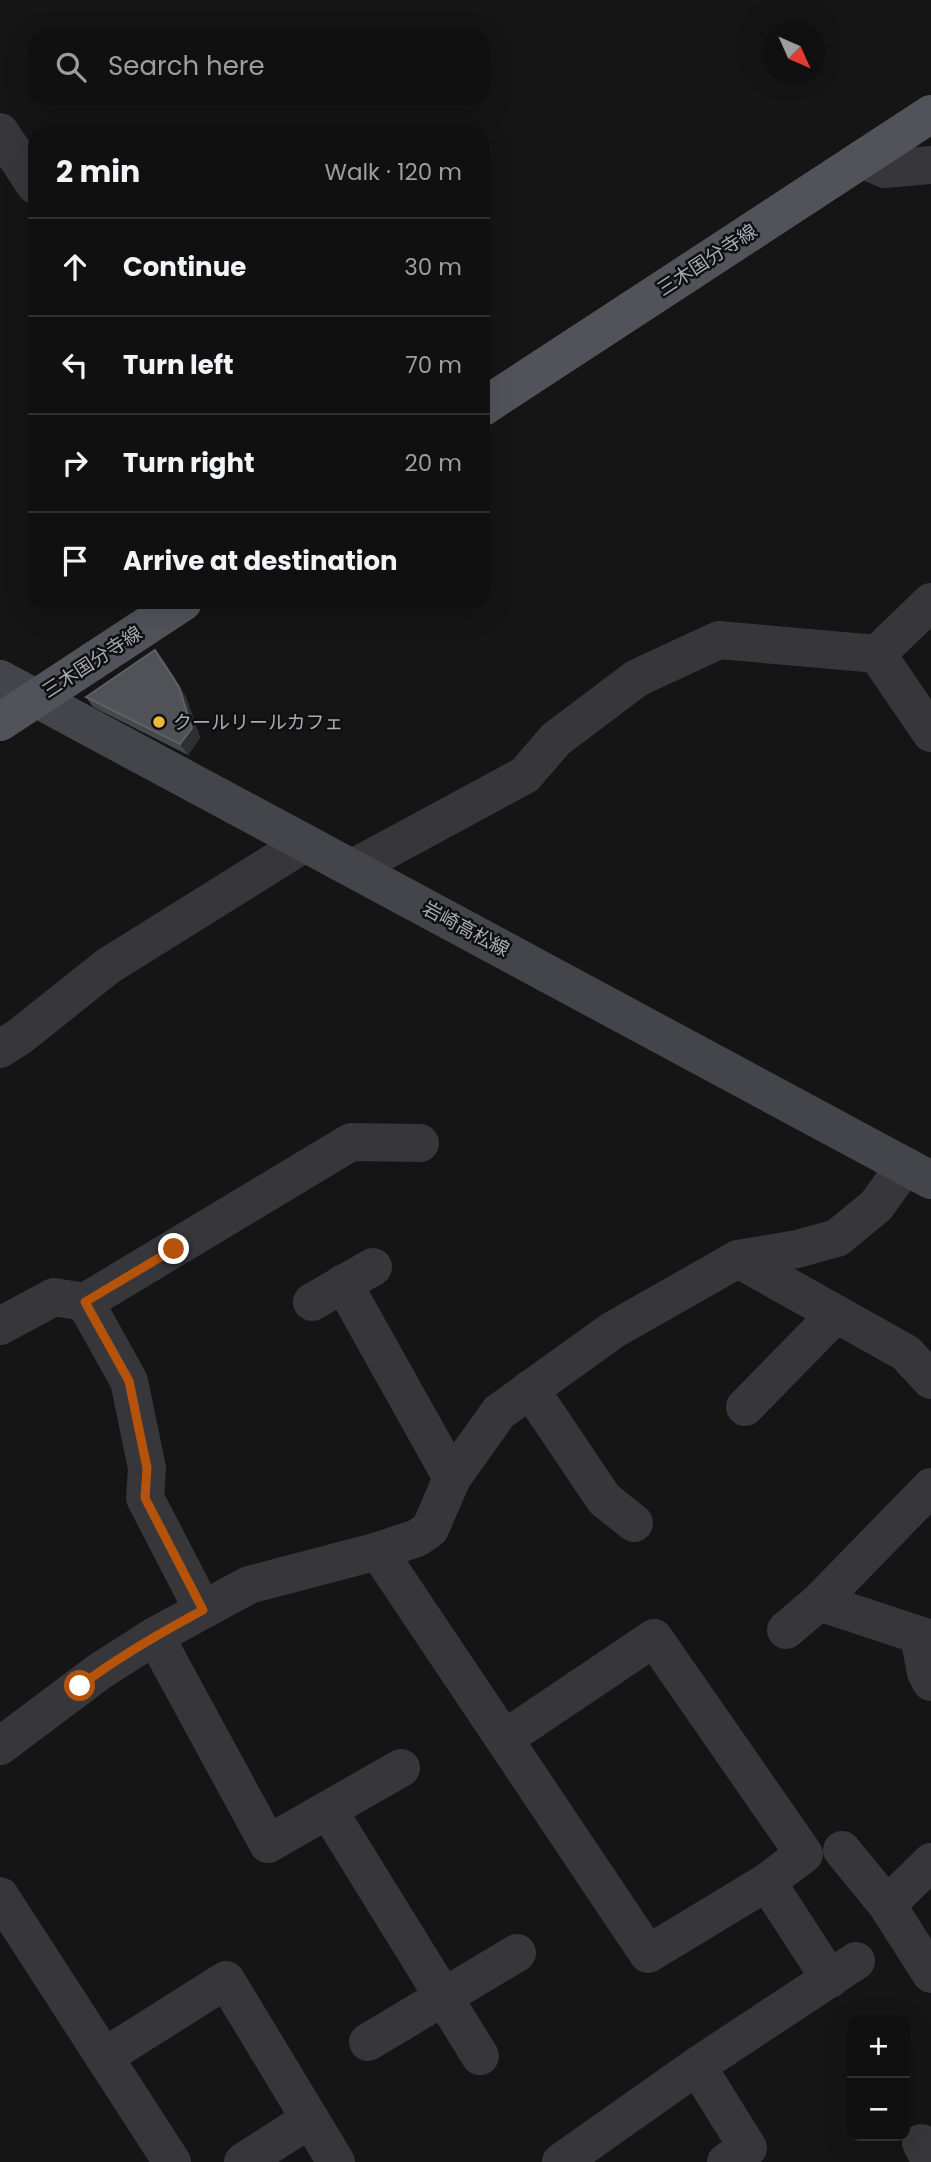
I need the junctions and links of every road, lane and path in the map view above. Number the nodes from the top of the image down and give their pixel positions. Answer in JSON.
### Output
{"nodes":[{"id":1,"x":931,"y":114,"type":"edge"},
{"id":2,"x":0,"y":132,"type":"edge"},
{"id":3,"x":862,"y":159,"type":"junction"},
{"id":4,"x":931,"y":165,"type":"edge"},
{"id":5,"x":28,"y":174,"type":"edge"},
{"id":6,"x":490,"y":402,"type":"edge"},
{"id":7,"x":931,"y":601,"type":"edge"},
{"id":8,"x":172,"y":609,"type":"edge"},
{"id":9,"x":877,"y":654,"type":"junction"},
{"id":10,"x":0,"y":679,"type":"edge"},
{"id":11,"x":36,"y":698,"type":"junction"},
{"id":12,"x":0,"y":722,"type":"edge"},
{"id":13,"x":931,"y":733,"type":"edge"},
{"id":14,"x":305,"y":843,"type":"junction"},
{"id":15,"x":353,"y":869,"type":"junction"},
{"id":16,"x":0,"y":1049,"type":"edge"},
{"id":17,"x":420,"y":1143,"type":"dead end"},
{"id":18,"x":918,"y":1173,"type":"edge"},
{"id":19,"x":738,"y":1259,"type":"junction"},
{"id":20,"x":342,"y":1284,"type":"dead end"},
{"id":21,"x":85,"y":1302,"type":"junction"},
{"id":22,"x":836,"y":1314,"type":"junction"},
{"id":23,"x":0,"y":1326,"type":"edge"},
{"id":24,"x":931,"y":1380,"type":"edge"},
{"id":25,"x":530,"y":1389,"type":"junction"},
{"id":26,"x":745,"y":1407,"type":"dead end"},
{"id":27,"x":452,"y":1478,"type":"junction"},
{"id":28,"x":931,"y":1487,"type":"edge"},
{"id":29,"x":634,"y":1524,"type":"dead end"},
{"id":30,"x":378,"y":1551,"type":"junction"},
{"id":31,"x":819,"y":1602,"type":"junction"},
{"id":32,"x":203,"y":1610,"type":"junction"},
{"id":33,"x":786,"y":1630,"type":"dead end"},
{"id":34,"x":155,"y":1636,"type":"junction"},
{"id":35,"x":925,"y":1637,"type":"edge"},
{"id":36,"x":931,"y":1682,"type":"edge"},
{"id":37,"x":504,"y":1739,"type":"junction"},
{"id":38,"x":0,"y":1746,"type":"edge"},
{"id":39,"x":401,"y":1768,"type":"dead end"},
{"id":40,"x":328,"y":1810,"type":"junction"},
{"id":41,"x":842,"y":1850,"type":"dead end"},
{"id":42,"x":931,"y":1862,"type":"edge"},
{"id":43,"x":767,"y":1882,"type":"junction"},
{"id":44,"x":0,"y":1896,"type":"edge"},
{"id":45,"x":887,"y":1905,"type":"junction"},
{"id":46,"x":517,"y":1953,"type":"dead end"},
{"id":47,"x":931,"y":1974,"type":"edge"},
{"id":48,"x":443,"y":1997,"type":"junction"},
{"id":49,"x":368,"y":2042,"type":"dead end"},
{"id":50,"x":480,"y":2056,"type":"dead end"},
{"id":51,"x":104,"y":2057,"type":"junction"},
{"id":52,"x":696,"y":2066,"type":"junction"},
{"id":53,"x":310,"y":2119,"type":"junction"},
{"id":54,"x":744,"y":2157,"type":"edge"},
{"id":55,"x":172,"y":2162,"type":"edge"},
{"id":56,"x":243,"y":2162,"type":"edge"},
{"id":57,"x":336,"y":2162,"type":"edge"},
{"id":58,"x":561,"y":2162,"type":"edge"}],
"edges":[{"from":1,"to":3,"type":"main road","name":"三木国分寺線"},
{"from":2,"to":5,"type":"street"},
{"from":3,"to":4,"type":"street"},
{"from":3,"to":6,"type":"main road","name":"三木国分寺線"},
{"from":7,"to":9,"type":"street"},
{"from":8,"to":11,"type":"main road","name":"三木国分寺線"},
{"from":9,"to":13,"type":"street"},
{"from":9,"to":15,"type":"street"},
{"from":10,"to":11,"type":"main road","name":"岩崎高松線"},
{"from":11,"to":12,"type":"main road","name":"三木国分寺線"},
{"from":11,"to":14,"type":"main road","name":"岩崎高松線"},
{"from":14,"to":15,"type":"main road","name":"岩崎高松線"},
{"from":14,"to":16,"type":"street"},
{"from":15,"to":18,"type":"main road","name":"岩崎高松線"},
{"from":17,"to":21,"type":"street"},
{"from":18,"to":19,"type":"street"},
{"from":19,"to":22,"type":"street"},
{"from":19,"to":25,"type":"street"},
{"from":20,"to":27,"type":"street"},
{"from":21,"to":23,"type":"street"},
{"from":21,"to":32,"type":"street"},
{"from":22,"to":24,"type":"street"},
{"from":22,"to":26,"type":"street"},
{"from":25,"to":27,"type":"street"},
{"from":25,"to":29,"type":"street"},
{"from":27,"to":30,"type":"street"},
{"from":28,"to":31,"type":"street"},
{"from":30,"to":32,"type":"street"},
{"from":30,"to":37,"type":"street"},
{"from":31,"to":33,"type":"street"},
{"from":31,"to":35,"type":"street"},
{"from":32,"to":34,"type":"street"},
{"from":34,"to":38,"type":"street"},
{"from":34,"to":40,"type":"street"},
{"from":35,"to":36,"type":"street"},
{"from":37,"to":43,"type":"street"},
{"from":37,"to":43,"type":"street"},
{"from":39,"to":40,"type":"street"},
{"from":40,"to":48,"type":"street"},
{"from":41,"to":45,"type":"street"},
{"from":42,"to":45,"type":"street"},
{"from":43,"to":52,"type":"street"},
{"from":44,"to":51,"type":"street"},
{"from":45,"to":47,"type":"street"},
{"from":46,"to":48,"type":"street"},
{"from":48,"to":49,"type":"street"},
{"from":48,"to":50,"type":"street"},
{"from":51,"to":53,"type":"street"},
{"from":51,"to":55,"type":"street"},
{"from":52,"to":54,"type":"street"},
{"from":52,"to":58,"type":"street"},
{"from":53,"to":56,"type":"street"},
{"from":53,"to":57,"type":"street"}]}
